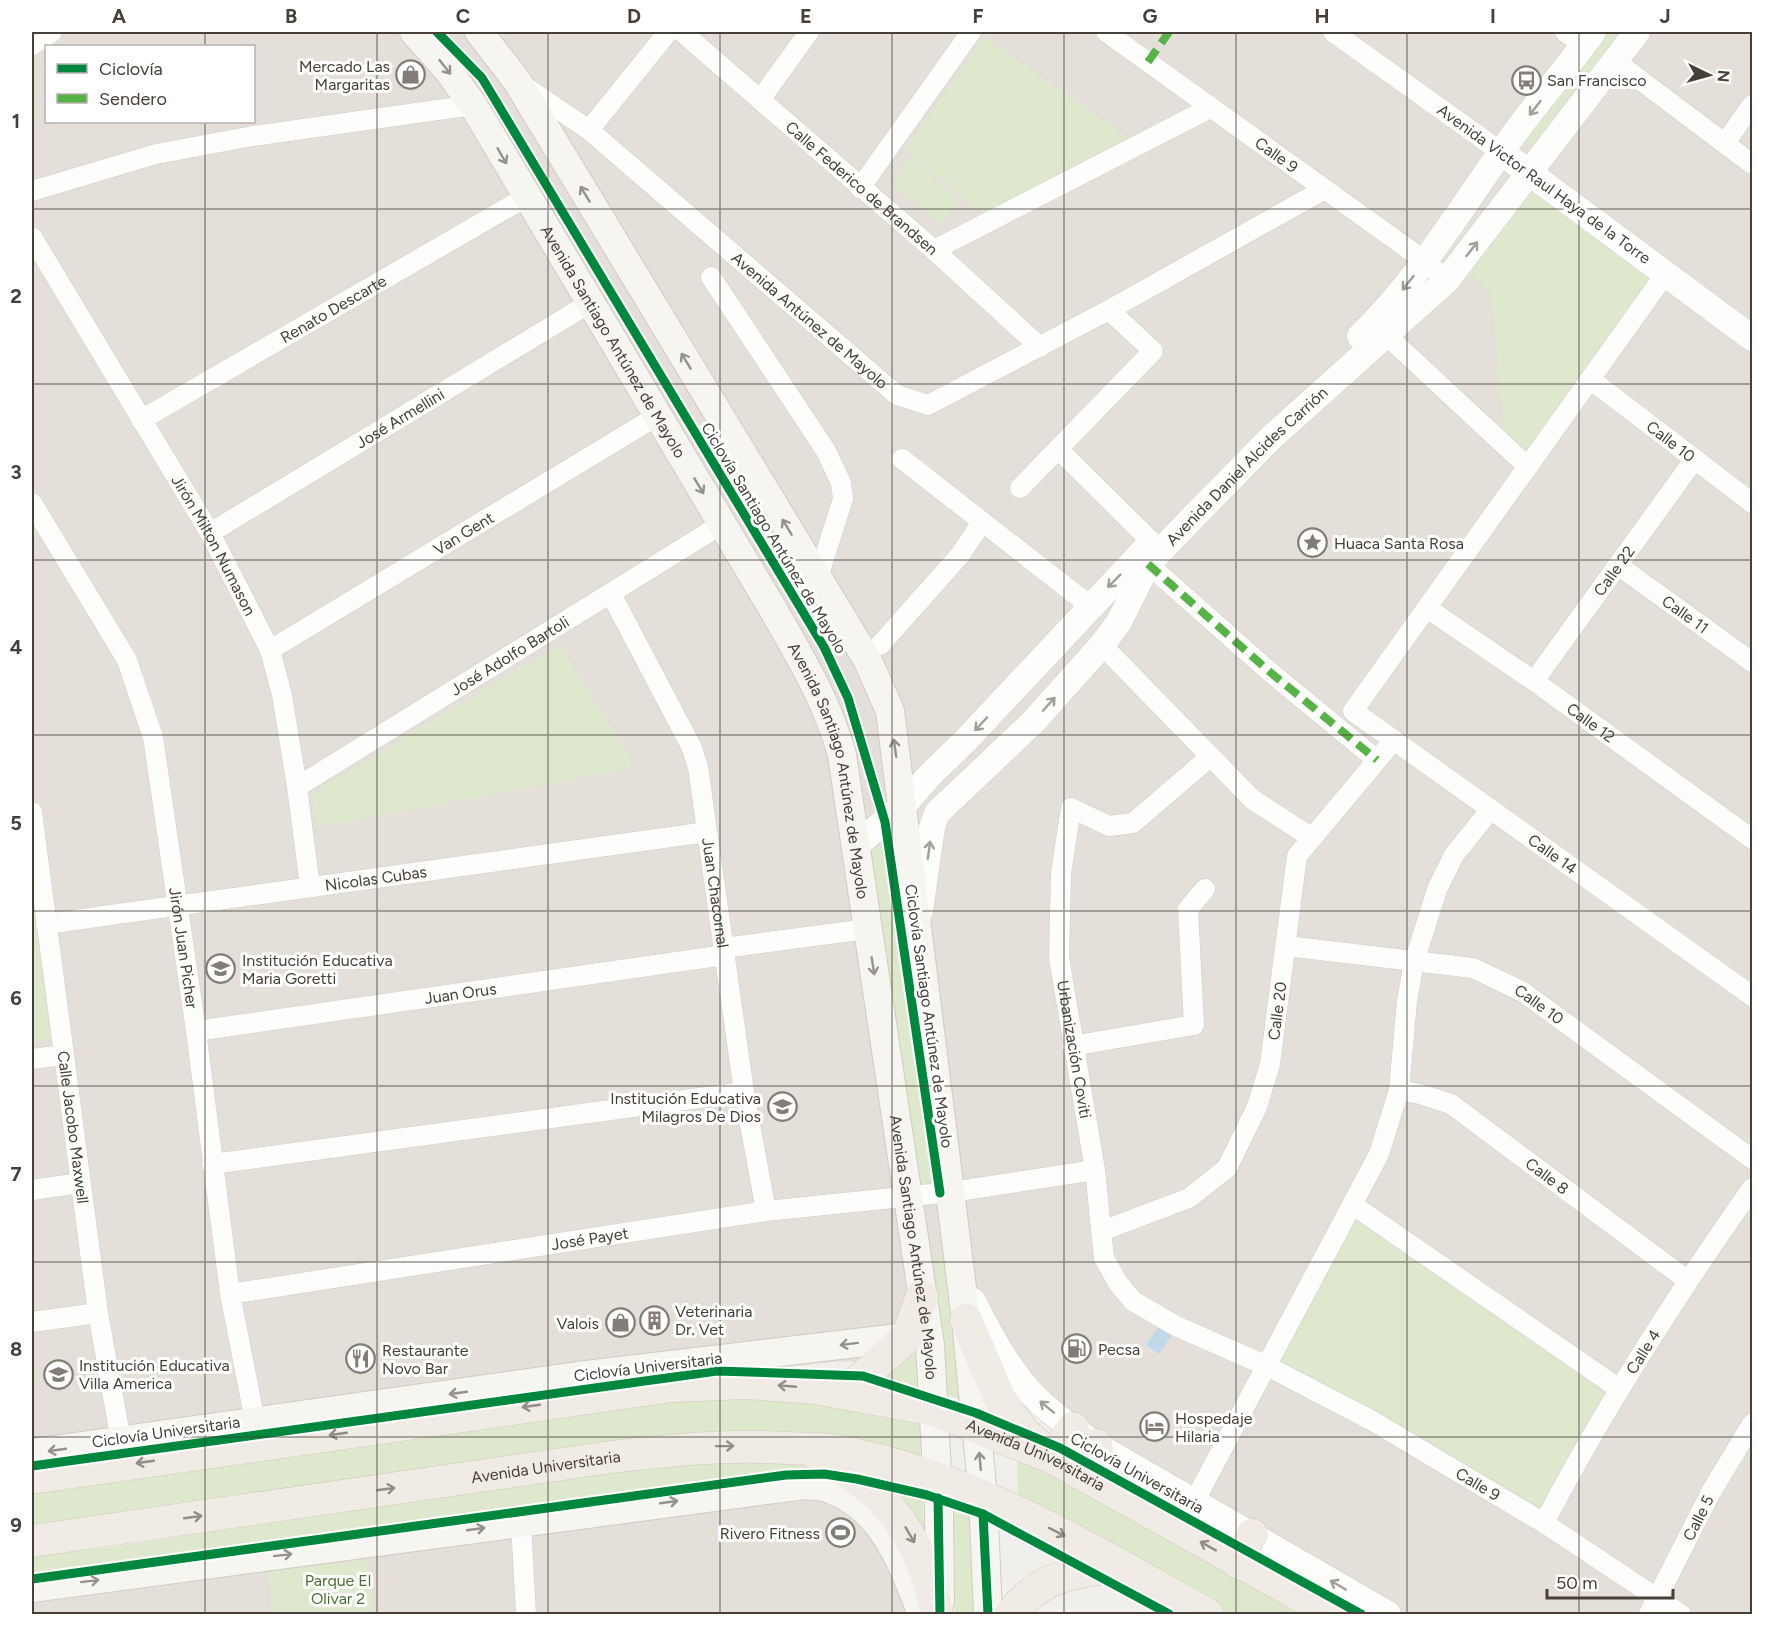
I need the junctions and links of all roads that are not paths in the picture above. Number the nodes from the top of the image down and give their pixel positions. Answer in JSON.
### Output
{"nodes":[{"id":1,"x":52,"y":32,"type":"edge"},
{"id":2,"x":414,"y":32,"type":"edge"},
{"id":3,"x":479,"y":32,"type":"edge"},
{"id":4,"x":668,"y":32,"type":"edge"},
{"id":5,"x":682,"y":32,"type":"edge"},
{"id":6,"x":809,"y":32,"type":"edge"},
{"id":7,"x":971,"y":32,"type":"edge"},
{"id":8,"x":1106,"y":32,"type":"edge"},
{"id":9,"x":1333,"y":32,"type":"edge"},
{"id":10,"x":1637,"y":32,"type":"edge"},
{"id":11,"x":1580,"y":36,"type":"edge"},
{"id":12,"x":32,"y":45,"type":"edge"},
{"id":13,"x":1615,"y":61,"type":"junction"},
{"id":14,"x":517,"y":81,"type":"junction"},
{"id":15,"x":760,"y":100,"type":"junction"},
{"id":16,"x":473,"y":105,"type":"junction"},
{"id":17,"x":1752,"y":105,"type":"edge"},
{"id":18,"x":1210,"y":108,"type":"junction"},
{"id":19,"x":589,"y":130,"type":"junction"},
{"id":20,"x":1725,"y":143,"type":"junction"},
{"id":21,"x":1501,"y":152,"type":"junction"},
{"id":22,"x":1752,"y":164,"type":"edge"},
{"id":23,"x":1531,"y":174,"type":"junction"},
{"id":24,"x":860,"y":188,"type":"junction"},
{"id":25,"x":1323,"y":190,"type":"junction"},
{"id":26,"x":32,"y":191,"type":"edge"},
{"id":27,"x":526,"y":197,"type":"junction"},
{"id":28,"x":32,"y":237,"type":"edge"},
{"id":29,"x":934,"y":250,"type":"junction"},
{"id":30,"x":1425,"y":261,"type":"junction"},
{"id":31,"x":1666,"y":273,"type":"junction"},
{"id":32,"x":711,"y":277,"type":"dead end"},
{"id":33,"x":1447,"y":280,"type":"junction"},
{"id":34,"x":590,"y":303,"type":"junction"},
{"id":35,"x":1109,"y":310,"type":"junction"},
{"id":36,"x":1385,"y":334,"type":"junction"},
{"id":37,"x":1752,"y":336,"type":"edge"},
{"id":38,"x":1040,"y":347,"type":"junction"},
{"id":39,"x":1590,"y":380,"type":"junction"},
{"id":40,"x":657,"y":416,"type":"junction"},
{"id":41,"x":141,"y":420,"type":"junction"},
{"id":42,"x":1058,"y":449,"type":"junction"},
{"id":43,"x":902,"y":459,"type":"dead end"},
{"id":44,"x":1694,"y":460,"type":"junction"},
{"id":45,"x":1528,"y":467,"type":"junction"},
{"id":46,"x":1020,"y":488,"type":"dead end"},
{"id":47,"x":32,"y":503,"type":"edge"},
{"id":48,"x":1752,"y":503,"type":"edge"},
{"id":49,"x":982,"y":522,"type":"junction"},
{"id":50,"x":722,"y":524,"type":"junction"},
{"id":51,"x":210,"y":533,"type":"junction"},
{"id":52,"x":1150,"y":553,"type":"junction"},
{"id":53,"x":1619,"y":566,"type":"junction"},
{"id":54,"x":818,"y":577,"type":"junction"},
{"id":55,"x":611,"y":594,"type":"junction"},
{"id":56,"x":1089,"y":605,"type":"junction"},
{"id":57,"x":1427,"y":608,"type":"junction"},
{"id":58,"x":880,"y":645,"type":"dead end"},
{"id":59,"x":1102,"y":645,"type":"junction"},
{"id":60,"x":270,"y":650,"type":"junction"},
{"id":61,"x":1752,"y":662,"type":"edge"},
{"id":62,"x":1534,"y":681,"type":"junction"},
{"id":63,"x":1394,"y":740,"type":"junction"},
{"id":64,"x":1210,"y":756,"type":"junction"},
{"id":65,"x":1377,"y":760,"type":"junction"},
{"id":66,"x":297,"y":787,"type":"junction"},
{"id":67,"x":903,"y":806,"type":"junction"},
{"id":68,"x":1491,"y":809,"type":"junction"},
{"id":69,"x":32,"y":812,"type":"edge"},
{"id":70,"x":707,"y":832,"type":"junction"},
{"id":71,"x":1312,"y":838,"type":"junction"},
{"id":72,"x":1752,"y":839,"type":"edge"},
{"id":73,"x":855,"y":846,"type":"junction"},
{"id":74,"x":310,"y":886,"type":"junction"},
{"id":75,"x":1205,"y":889,"type":"dead end"},
{"id":76,"x":176,"y":904,"type":"junction"},
{"id":77,"x":46,"y":924,"type":"junction"},
{"id":78,"x":867,"y":929,"type":"junction"},
{"id":79,"x":918,"y":929,"type":"junction"},
{"id":80,"x":1286,"y":946,"type":"junction"},
{"id":81,"x":725,"y":951,"type":"junction"},
{"id":82,"x":1414,"y":962,"type":"junction"},
{"id":83,"x":1752,"y":996,"type":"edge"},
{"id":84,"x":196,"y":1031,"type":"junction"},
{"id":85,"x":1072,"y":1046,"type":"junction"},
{"id":86,"x":63,"y":1055,"type":"junction"},
{"id":87,"x":32,"y":1059,"type":"edge"},
{"id":88,"x":1399,"y":1090,"type":"junction"},
{"id":89,"x":744,"y":1092,"type":"junction"},
{"id":90,"x":1752,"y":1159,"type":"edge"},
{"id":91,"x":212,"y":1164,"type":"junction"},
{"id":92,"x":1095,"y":1170,"type":"junction"},
{"id":93,"x":81,"y":1183,"type":"junction"},
{"id":94,"x":1752,"y":1188,"type":"edge"},
{"id":95,"x":32,"y":1190,"type":"edge"},
{"id":96,"x":951,"y":1192,"type":"junction"},
{"id":97,"x":910,"y":1196,"type":"junction"},
{"id":98,"x":1353,"y":1204,"type":"junction"},
{"id":99,"x":766,"y":1211,"type":"junction"},
{"id":100,"x":1102,"y":1231,"type":"junction"},
{"id":101,"x":957,"y":1234,"type":"junction"},
{"id":102,"x":916,"y":1239,"type":"junction"},
{"id":103,"x":961,"y":1276,"type":"junction"},
{"id":104,"x":1687,"y":1280,"type":"junction"},
{"id":105,"x":230,"y":1294,"type":"junction"},
{"id":106,"x":922,"y":1296,"type":"junction"},
{"id":107,"x":98,"y":1313,"type":"junction"},
{"id":108,"x":966,"y":1320,"type":"junction"},
{"id":109,"x":32,"y":1322,"type":"edge"},
{"id":110,"x":907,"y":1337,"type":"junction"},
{"id":111,"x":1267,"y":1366,"type":"junction"},
{"id":112,"x":1618,"y":1388,"type":"junction"},
{"id":113,"x":562,"y":1390,"type":"junction"},
{"id":114,"x":845,"y":1393,"type":"junction"},
{"id":115,"x":934,"y":1410,"type":"junction"},
{"id":116,"x":391,"y":1414,"type":"junction"},
{"id":117,"x":255,"y":1420,"type":"junction"},
{"id":118,"x":1752,"y":1424,"type":"edge"},
{"id":119,"x":977,"y":1426,"type":"junction"},
{"id":120,"x":1085,"y":1437,"type":"junction"},
{"id":121,"x":121,"y":1441,"type":"junction"},
{"id":122,"x":801,"y":1449,"type":"junction"},
{"id":123,"x":32,"y":1453,"type":"edge"},
{"id":124,"x":1053,"y":1458,"type":"junction"},
{"id":125,"x":32,"y":1478,"type":"edge"},
{"id":126,"x":937,"y":1479,"type":"junction"},
{"id":127,"x":983,"y":1496,"type":"junction"},
{"id":128,"x":1194,"y":1502,"type":"junction"},
{"id":129,"x":1143,"y":1511,"type":"junction"},
{"id":130,"x":521,"y":1523,"type":"junction"},
{"id":131,"x":1544,"y":1523,"type":"junction"},
{"id":132,"x":1252,"y":1535,"type":"junction"},
{"id":133,"x":32,"y":1541,"type":"edge"},
{"id":134,"x":1237,"y":1562,"type":"junction"},
{"id":135,"x":1120,"y":1566,"type":"junction"},
{"id":136,"x":32,"y":1588,"type":"edge"},
{"id":137,"x":1653,"y":1608,"type":"edge"},
{"id":138,"x":526,"y":1614,"type":"edge"},
{"id":139,"x":922,"y":1614,"type":"edge"},
{"id":140,"x":938,"y":1614,"type":"edge"},
{"id":141,"x":988,"y":1614,"type":"edge"},
{"id":142,"x":1011,"y":1614,"type":"edge"},
{"id":143,"x":1208,"y":1614,"type":"edge"},
{"id":144,"x":1333,"y":1614,"type":"edge"},
{"id":145,"x":1388,"y":1614,"type":"edge"},
{"id":146,"x":1681,"y":1614,"type":"edge"}],
"edges":[{"from":1,"to":12,"type":"street"},
{"from":2,"to":16,"type":"main road","name":"Avenida Santiago Antúnez de Mayolo","one_way":true},
{"from":3,"to":14,"type":"main road"},
{"from":4,"to":19,"type":"street"},
{"from":5,"to":15,"type":"street","name":"Calle Federico de Brandsen"},
{"from":6,"to":15,"type":"street"},
{"from":7,"to":24,"type":"street"},
{"from":8,"to":18,"type":"street","name":"Calle 9"},
{"from":9,"to":21,"type":"street","name":"Avenida Victor Raul Haya de la Torre"},
{"from":10,"to":13,"type":"street","name":"Avenida Daniel Alcides Carrión"},
{"from":11,"to":21,"type":"street","name":"Avenida Daniel Alcides Carrión","one_way":true},
{"from":13,"to":20,"type":"street"},
{"from":13,"to":23,"type":"street","name":"Avenida Daniel Alcides Carrión"},
{"from":14,"to":19,"type":"street","name":"Avenida Antúnez de Mayolo"},
{"from":54,"to":14,"type":"main road","one_way":true},
{"from":15,"to":24,"type":"street","name":"Calle Federico de Brandsen"},
{"from":16,"to":26,"type":"street"},
{"from":16,"to":27,"type":"main road","name":"Avenida Santiago Antúnez de Mayolo","one_way":true},
{"from":17,"to":20,"type":"street"},
{"from":18,"to":25,"type":"street","name":"Calle 9"},
{"from":18,"to":29,"type":"street"},
{"from":19,"to":38,"type":"street","name":"Avenida Antúnez de Mayolo"},
{"from":20,"to":22,"type":"street"},
{"from":21,"to":23,"type":"street","name":"Avenida Victor Raul Haya de la Torre"},
{"from":21,"to":30,"type":"street","name":"Avenida Daniel Alcides Carrión"},
{"from":23,"to":31,"type":"street","name":"Avenida Victor Raul Haya de la Torre"},
{"from":33,"to":23,"type":"street","name":"Avenida Daniel Alcides Carrión","one_way":true},
{"from":24,"to":29,"type":"street","name":"Calle Federico de Brandsen"},
{"from":25,"to":30,"type":"street","name":"Calle 9"},
{"from":25,"to":35,"type":"street","name":"Avenida Antúnez de Mayolo"},
{"from":27,"to":34,"type":"main road","name":"Avenida Santiago Antúnez de Mayolo"},
{"from":27,"to":41,"type":"street","name":"Renato Descarte"},
{"from":28,"to":41,"type":"street","name":"Jirón Milton Numason"},
{"from":29,"to":38,"type":"street","name":"Calle Federico de Brandsen"},
{"from":30,"to":33,"type":"street","name":"Calle 9"},
{"from":30,"to":52,"type":"street","name":"Avenida Daniel Alcides Carrión","one_way":true},
{"from":31,"to":37,"type":"street","name":"Avenida Victor Raul Haya de la Torre"},
{"from":31,"to":39,"type":"street"},
{"from":32,"to":54,"type":"street"},
{"from":33,"to":36,"type":"street","name":"Avenida Daniel Alcides Carrión"},
{"from":34,"to":40,"type":"main road","name":"Avenida Santiago Antúnez de Mayolo"},
{"from":34,"to":51,"type":"street","name":"José Armellini"},
{"from":35,"to":38,"type":"street","name":"Avenida Antúnez de Mayolo"},
{"from":35,"to":42,"type":"street"},
{"from":36,"to":45,"type":"street"},
{"from":36,"to":52,"type":"street","name":"Avenida Daniel Alcides Carrión"},
{"from":39,"to":44,"type":"street","name":"Calle 10"},
{"from":39,"to":45,"type":"street"},
{"from":40,"to":50,"type":"main road","name":"Avenida Santiago Antúnez de Mayolo","one_way":true},
{"from":40,"to":60,"type":"street","name":"Van Gent"},
{"from":41,"to":51,"type":"street","name":"Jirón Milton Numason"},
{"from":42,"to":46,"type":"street"},
{"from":42,"to":52,"type":"street"},
{"from":43,"to":49,"type":"street"},
{"from":44,"to":48,"type":"street","name":"Calle 10"},
{"from":44,"to":53,"type":"street","name":"Calle 22"},
{"from":45,"to":57,"type":"street"},
{"from":47,"to":76,"type":"street","name":"Jirón Juan Picher"},
{"from":49,"to":56,"type":"street"},
{"from":49,"to":58,"type":"street"},
{"from":50,"to":55,"type":"street","name":"José Adolfo Bartoli"},
{"from":50,"to":73,"type":"main road","name":"Avenida Santiago Antúnez de Mayolo"},
{"from":51,"to":60,"type":"street","name":"Jirón Milton Numason"},
{"from":52,"to":56,"type":"street","name":"Avenida Daniel Alcides Carrión","one_way":true},
{"from":52,"to":59,"type":"street","name":"Avenida Daniel Alcides Carrión"},
{"from":52,"to":65,"type":"street"},
{"from":53,"to":61,"type":"street","name":"Calle 11"},
{"from":53,"to":62,"type":"street","name":"Calle 22"},
{"from":67,"to":54,"type":"main road","one_way":true},
{"from":55,"to":66,"type":"street","name":"José Adolfo Bartoli"},
{"from":55,"to":70,"type":"street","name":"Juan Chacornal"},
{"from":56,"to":67,"type":"street","name":"Avenida Daniel Alcides Carrión","one_way":true},
{"from":57,"to":62,"type":"street","name":"Calle 12"},
{"from":57,"to":63,"type":"street","name":"Calle 14"},
{"from":59,"to":64,"type":"street"},
{"from":79,"to":59,"type":"street","name":"Avenida Daniel Alcides Carrión","one_way":true},
{"from":60,"to":66,"type":"street","name":"Jirón Milton Numason"},
{"from":62,"to":72,"type":"street","name":"Calle 12"},
{"from":63,"to":65,"type":"street","name":"Calle 20"},
{"from":63,"to":68,"type":"street","name":"Calle 14"},
{"from":64,"to":71,"type":"street"},
{"from":64,"to":85,"type":"street","name":"Urbanización Coviti"},
{"from":65,"to":71,"type":"street","name":"Calle 20"},
{"from":66,"to":74,"type":"street","name":"Jirón Milton Numason"},
{"from":67,"to":73,"type":"street","name":"Avenida Daniel Alcides Carrión"},
{"from":67,"to":79,"type":"main road"},
{"from":68,"to":82,"type":"street"},
{"from":68,"to":83,"type":"street","name":"Calle 14"},
{"from":69,"to":77,"type":"street","name":"Calle Jacobo Maxwell"},
{"from":70,"to":74,"type":"street","name":"Nicolas Cubas"},
{"from":70,"to":81,"type":"street","name":"Juan Chacornal"},
{"from":71,"to":80,"type":"street","name":"Calle 20"},
{"from":73,"to":78,"type":"main road","name":"Avenida Santiago Antúnez de Mayolo"},
{"from":74,"to":76,"type":"street","name":"Nicolas Cubas"},
{"from":75,"to":85,"type":"street"},
{"from":76,"to":77,"type":"street","name":"Nicolas Cubas"},
{"from":76,"to":84,"type":"street","name":"Jirón Juan Picher"},
{"from":77,"to":86,"type":"street","name":"Calle Jacobo Maxwell"},
{"from":78,"to":81,"type":"street","name":"Juan Orus"},
{"from":78,"to":97,"type":"main road","name":"Avenida Santiago Antúnez de Mayolo","one_way":true},
{"from":79,"to":96,"type":"main road"},
{"from":80,"to":82,"type":"street","name":"Calle 10"},
{"from":80,"to":100,"type":"street","name":"Calle 20"},
{"from":81,"to":84,"type":"street","name":"Juan Orus"},
{"from":81,"to":89,"type":"street","name":"Juan Chacornal"},
{"from":82,"to":88,"type":"street"},
{"from":82,"to":90,"type":"street","name":"Calle 10"},
{"from":84,"to":91,"type":"street","name":"Jirón Juan Picher"},
{"from":85,"to":92,"type":"street","name":"Urbanización Coviti"},
{"from":86,"to":87,"type":"street"},
{"from":86,"to":93,"type":"street","name":"Calle Jacobo Maxwell"},
{"from":88,"to":98,"type":"street"},
{"from":88,"to":104,"type":"street","name":"Calle 8"},
{"from":89,"to":91,"type":"street"},
{"from":89,"to":99,"type":"street","name":"Juan Chacornal"},
{"from":91,"to":105,"type":"street","name":"Jirón Juan Picher"},
{"from":92,"to":96,"type":"street","name":"José Payet"},
{"from":92,"to":100,"type":"street","name":"Urbanización Coviti"},
{"from":93,"to":95,"type":"street"},
{"from":93,"to":107,"type":"street","name":"Calle Jacobo Maxwell"},
{"from":94,"to":104,"type":"street","name":"Calle 4"},
{"from":96,"to":97,"type":"street","name":"José Payet"},
{"from":96,"to":101,"type":"main road"},
{"from":97,"to":99,"type":"street","name":"José Payet"},
{"from":97,"to":102,"type":"main road","name":"Avenida Santiago Antúnez de Mayolo"},
{"from":98,"to":111,"type":"street"},
{"from":98,"to":112,"type":"street"},
{"from":99,"to":105,"type":"street","name":"José Payet"},
{"from":100,"to":111,"type":"street","name":"Urbanización Coviti"},
{"from":101,"to":102,"type":"main road"},
{"from":101,"to":103,"type":"main road"},
{"from":102,"to":106,"type":"main road","name":"Avenida Santiago Antúnez de Mayolo"},
{"from":103,"to":108,"type":"main road"},
{"from":120,"to":103,"type":"street","one_way":true},
{"from":104,"to":112,"type":"street","name":"Calle 4"},
{"from":105,"to":117,"type":"street","name":"Jirón Juan Picher"},
{"from":106,"to":110,"type":"main road"},
{"from":106,"to":115,"type":"main road","name":"Avenida Santiago Antúnez de Mayolo"},
{"from":107,"to":109,"type":"street"},
{"from":107,"to":121,"type":"street","name":"Calle Jacobo Maxwell"},
{"from":108,"to":119,"type":"main road"},
{"from":108,"to":124,"type":"main road"},
{"from":110,"to":113,"type":"main road","name":"Avenida Universitaria","one_way":true},
{"from":110,"to":114,"type":"main road"},
{"from":111,"to":128,"type":"street"},
{"from":111,"to":131,"type":"street","name":"Calle 9"},
{"from":112,"to":131,"type":"street","name":"Calle 4"},
{"from":114,"to":113,"type":"main road","name":"Avenida Universitaria","one_way":true},
{"from":113,"to":116,"type":"main road","name":"Avenida Universitaria","one_way":true},
{"from":114,"to":115,"type":"main road","name":"Avenida Universitaria"},
{"from":115,"to":119,"type":"main road","name":"Avenida Universitaria"},
{"from":115,"to":126,"type":"main road","name":"Avenida Santiago Antúnez de Mayolo"},
{"from":116,"to":117,"type":"main road","name":"Avenida Universitaria"},
{"from":116,"to":125,"type":"main road","name":"Avenida Universitaria","one_way":true},
{"from":117,"to":121,"type":"main road","name":"Avenida Universitaria"},
{"from":118,"to":137,"type":"street","name":"Calle 5"},
{"from":119,"to":124,"type":"main road","name":"Avenida Universitaria"},
{"from":127,"to":119,"type":"main road","one_way":true},
{"from":120,"to":124,"type":"main road"},
{"from":120,"to":128,"type":"street"},
{"from":120,"to":129,"type":"main road"},
{"from":121,"to":123,"type":"main road","name":"Avenida Universitaria","one_way":true},
{"from":122,"to":126,"type":"main road","name":"Avenida Universitaria"},
{"from":133,"to":122,"type":"main road","name":"Avenida Universitaria","one_way":true},
{"from":122,"to":140,"type":"main road","one_way":true},
{"from":124,"to":129,"type":"main road","name":"Avenida Universitaria"},
{"from":126,"to":127,"type":"main road","name":"Avenida Universitaria"},
{"from":126,"to":140,"type":"main road","name":"Avenida Santiago Antúnez de Mayolo"},
{"from":127,"to":135,"type":"main road","name":"Avenida Universitaria","one_way":true},
{"from":127,"to":141,"type":"main road"},
{"from":128,"to":132,"type":"street"},
{"from":134,"to":129,"type":"main road","name":"Avenida Universitaria","one_way":true},
{"from":136,"to":130,"type":"main road","one_way":true},
{"from":130,"to":138,"type":"street"},
{"from":130,"to":139,"type":"main road","one_way":true},
{"from":131,"to":137,"type":"street","name":"Calle 9"},
{"from":132,"to":134,"type":"main road"},
{"from":145,"to":132,"type":"street","one_way":true},
{"from":134,"to":144,"type":"main road","name":"Avenida Universitaria"},
{"from":135,"to":142,"type":"main road"},
{"from":135,"to":143,"type":"main road","name":"Avenida Universitaria"},
{"from":137,"to":146,"type":"street","name":"Calle 9"}]}
